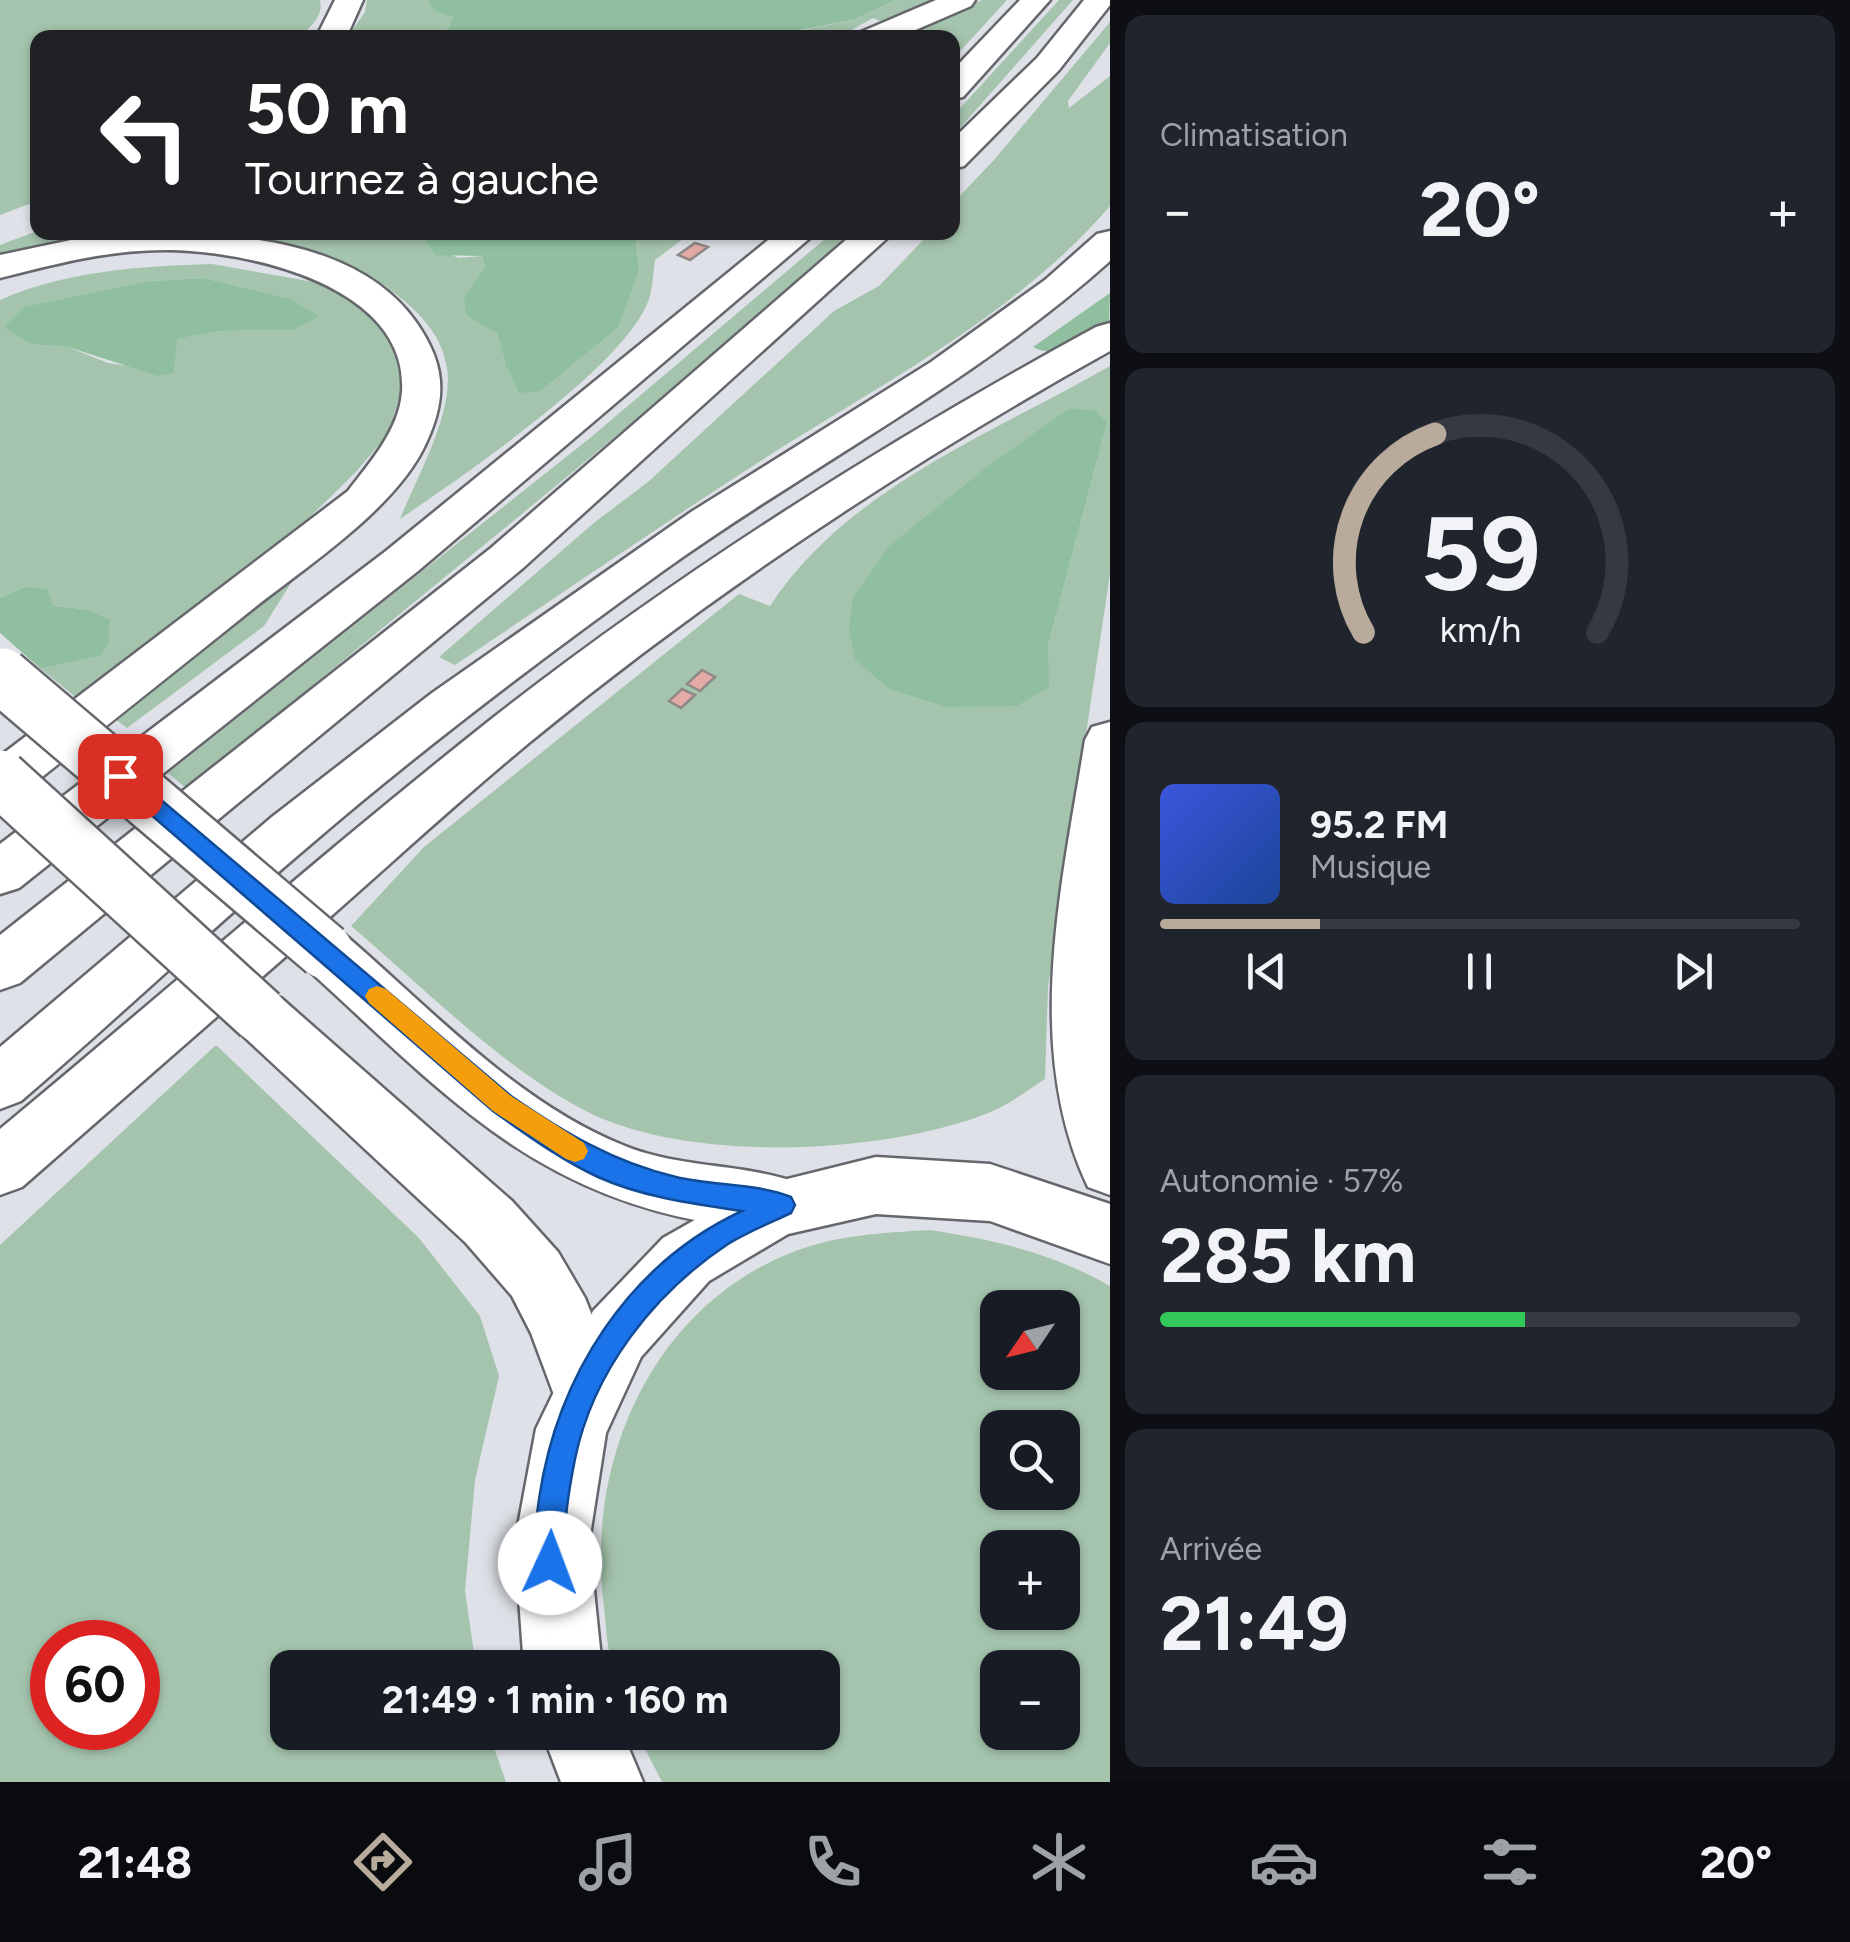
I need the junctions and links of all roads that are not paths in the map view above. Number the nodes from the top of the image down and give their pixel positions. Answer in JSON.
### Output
{"nodes":[{"id":1,"x":349,"y":0,"type":"edge"},
{"id":2,"x":961,"y":0,"type":"edge"},
{"id":3,"x":1036,"y":0,"type":"edge"},
{"id":4,"x":1100,"y":0,"type":"edge"},
{"id":5,"x":336,"y":30,"type":"edge"},
{"id":6,"x":890,"y":30,"type":"edge"},
{"id":7,"x":960,"y":81,"type":"edge"},
{"id":8,"x":960,"y":150,"type":"edge"},
{"id":9,"x":790,"y":240,"type":"edge"},
{"id":10,"x":868,"y":240,"type":"edge"},
{"id":11,"x":1110,"y":242,"type":"edge"},
{"id":12,"x":94,"y":246,"type":"junction"},
{"id":13,"x":0,"y":267,"type":"edge"},
{"id":14,"x":0,"y":286,"type":"edge"},
{"id":15,"x":1110,"y":334,"type":"edge"},
{"id":16,"x":1,"y":675,"type":"edge"},
{"id":17,"x":1110,"y":740,"type":"edge"},
{"id":18,"x":0,"y":780,"type":"edge"},
{"id":19,"x":0,"y":873,"type":"edge"},
{"id":20,"x":0,"y":967,"type":"edge"},
{"id":21,"x":0,"y":1083,"type":"edge"},
{"id":22,"x":0,"y":1167,"type":"edge"},
{"id":23,"x":1110,"y":1167,"type":"edge"},
{"id":24,"x":781,"y":1205,"type":"junction"},
{"id":25,"x":1110,"y":1234,"type":"edge"},
{"id":26,"x":585,"y":1387,"type":"junction"},
{"id":27,"x":559,"y":1650,"type":"edge"},
{"id":28,"x":589,"y":1750,"type":"edge"},
{"id":29,"x":602,"y":1782,"type":"edge"}],
"edges":[{"from":1,"to":5,"type":"main road"},
{"from":2,"to":6,"type":"main road"},
{"from":3,"to":7,"type":"main road"},
{"from":4,"to":8,"type":"main road"},
{"from":9,"to":19,"type":"main road"},
{"from":10,"to":20,"type":"main road"},
{"from":11,"to":21,"type":"main road"},
{"from":12,"to":13,"type":"main road"},
{"from":12,"to":14,"type":"main road"},
{"from":12,"to":18,"type":"main road"},
{"from":15,"to":22,"type":"main road"},
{"from":16,"to":24,"type":"main road","bridge":true},
{"from":17,"to":23,"type":"main road"},
{"from":18,"to":26,"type":"main road","bridge":true},
{"from":24,"to":25,"type":"main road"},
{"from":24,"to":26,"type":"main road"},
{"from":26,"to":27,"type":"main road"},
{"from":28,"to":29,"type":"main road"}]}
